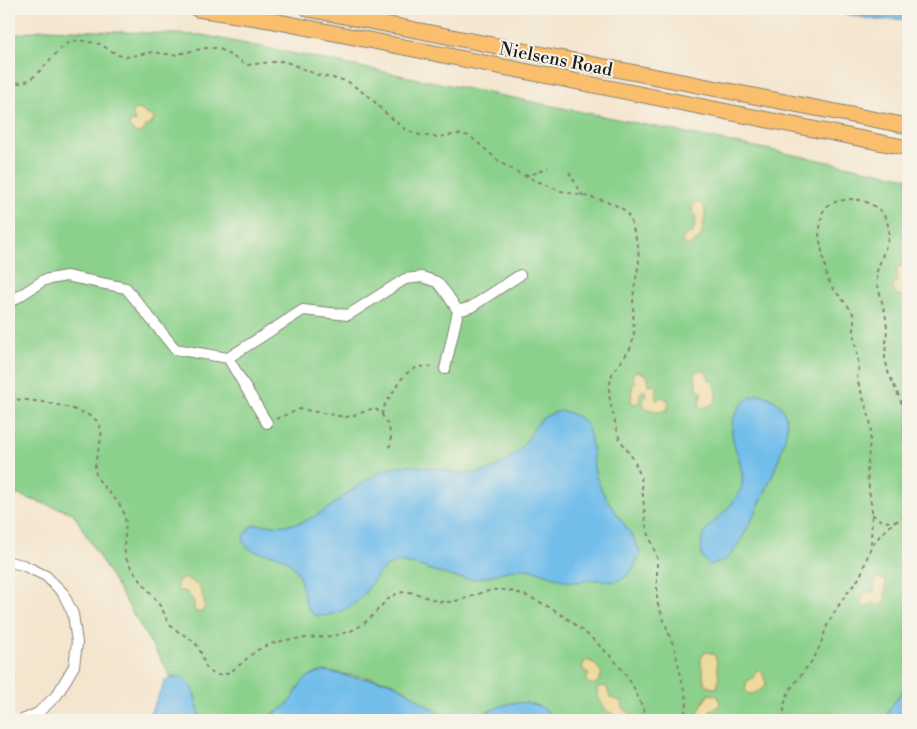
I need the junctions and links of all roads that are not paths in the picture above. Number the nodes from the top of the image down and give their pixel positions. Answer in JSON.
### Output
{"nodes":[{"id":1,"x":197,"y":9,"type":"edge"},
{"id":2,"x":308,"y":9,"type":"edge"},
{"id":3,"x":908,"y":126,"type":"edge"},
{"id":4,"x":908,"y":148,"type":"edge"},
{"id":5,"x":520,"y":275,"type":"dead end"},
{"id":6,"x":9,"y":303,"type":"edge"},
{"id":7,"x":458,"y":311,"type":"junction"},
{"id":8,"x":228,"y":358,"type":"junction"},
{"id":9,"x":445,"y":369,"type":"road end"},
{"id":10,"x":267,"y":423,"type":"road end"},
{"id":11,"x":9,"y":562,"type":"edge"},
{"id":12,"x":22,"y":720,"type":"edge"}],
"edges":[{"from":1,"to":4,"type":"main road","name":"Nielsens Road"},
{"from":2,"to":3,"type":"main road","name":"Nielsens Road"},
{"from":5,"to":7,"type":"street"},
{"from":6,"to":8,"type":"street"},
{"from":7,"to":8,"type":"street"},
{"from":7,"to":9,"type":"street"},
{"from":8,"to":10,"type":"street"},
{"from":11,"to":12,"type":"street"}]}
